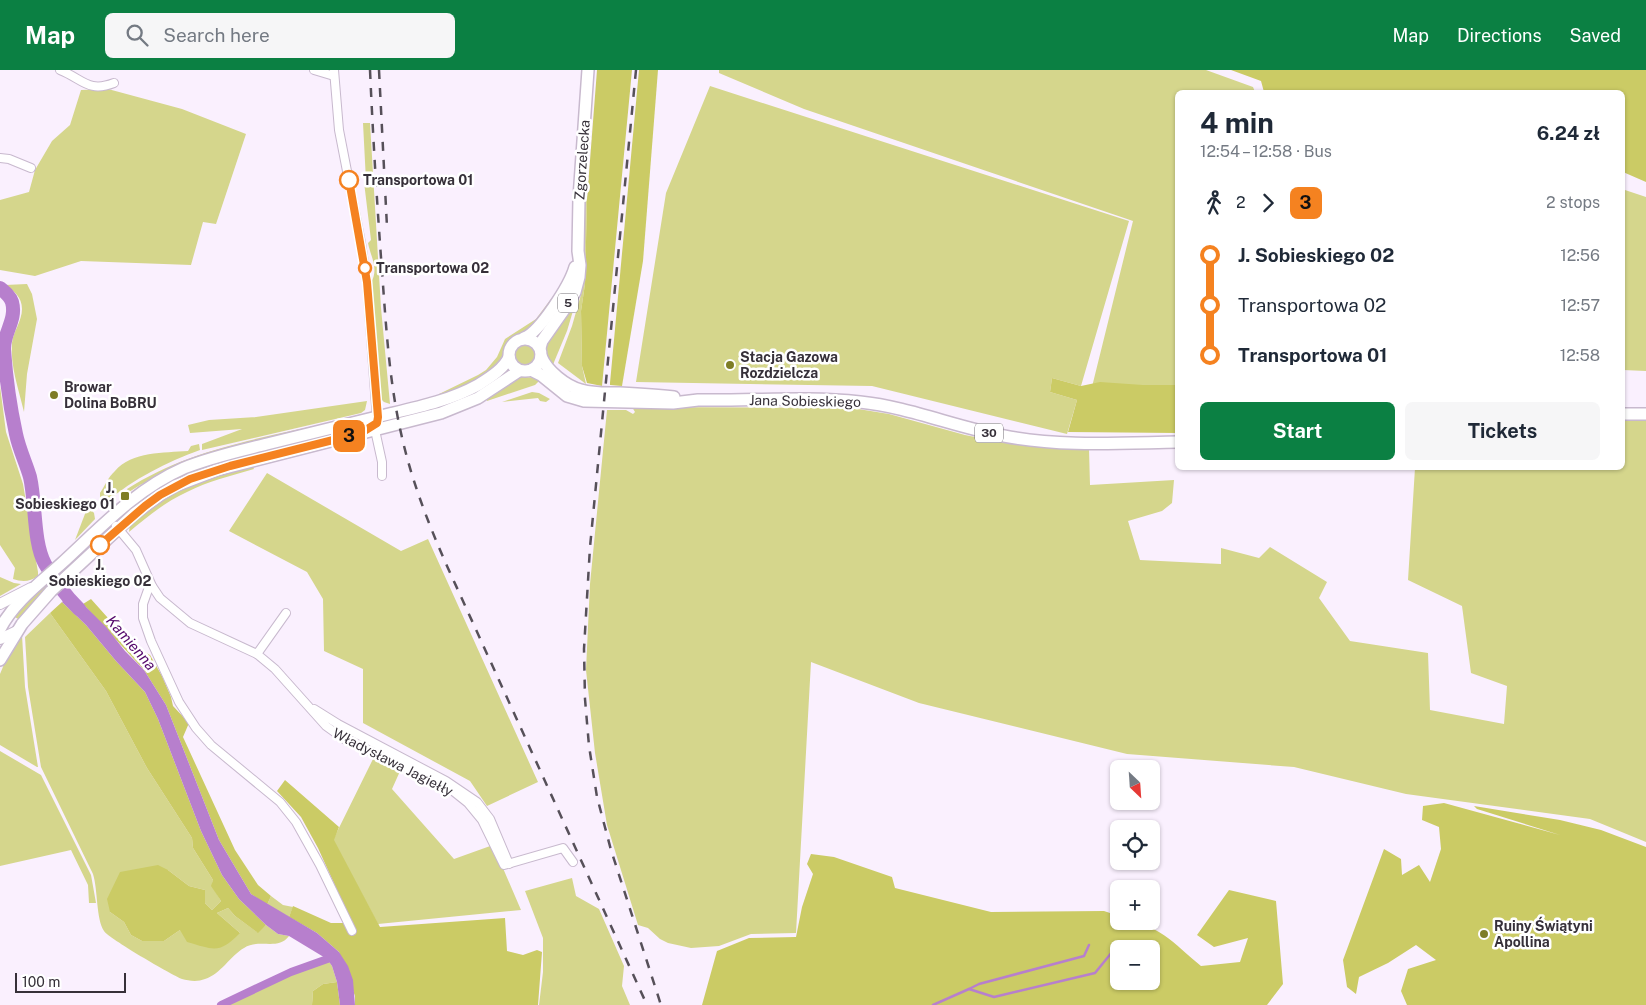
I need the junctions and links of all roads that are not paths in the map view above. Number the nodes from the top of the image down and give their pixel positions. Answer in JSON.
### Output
{"nodes":[{"id":1,"x":60,"y":70,"type":"edge"},
{"id":2,"x":314,"y":70,"type":"edge"},
{"id":3,"x":588,"y":70,"type":"edge"},
{"id":4,"x":334,"y":73,"type":"edge"},
{"id":5,"x":114,"y":83,"type":"dead end"},
{"id":6,"x":0,"y":158,"type":"edge"},
{"id":7,"x":32,"y":168,"type":"dead end"},
{"id":8,"x":578,"y":251,"type":"junction"},
{"id":9,"x":524,"y":338,"type":"junction"},
{"id":10,"x":541,"y":352,"type":"junction"},
{"id":11,"x":508,"y":357,"type":"junction"},
{"id":12,"x":525,"y":370,"type":"junction"},
{"id":13,"x":698,"y":400,"type":"junction"},
{"id":14,"x":1625,"y":414,"type":"edge"},
{"id":15,"x":1646,"y":414,"type":"edge"},
{"id":16,"x":378,"y":417,"type":"junction"},
{"id":17,"x":403,"y":423,"type":"junction"},
{"id":18,"x":375,"y":430,"type":"junction"},
{"id":19,"x":361,"y":433,"type":"junction"},
{"id":20,"x":1175,"y":442,"type":"edge"},
{"id":21,"x":382,"y":476,"type":"dead end"},
{"id":22,"x":109,"y":519,"type":"junction"},
{"id":23,"x":118,"y":529,"type":"junction"},
{"id":24,"x":42,"y":581,"type":"junction"},
{"id":25,"x":152,"y":586,"type":"junction"},
{"id":26,"x":0,"y":604,"type":"edge"},
{"id":27,"x":286,"y":613,"type":"dead end"},
{"id":28,"x":0,"y":628,"type":"edge"},
{"id":29,"x":16,"y":631,"type":"junction"},
{"id":30,"x":0,"y":639,"type":"edge"},
{"id":31,"x":257,"y":654,"type":"junction"},
{"id":32,"x":0,"y":660,"type":"edge"},
{"id":33,"x":573,"y":862,"type":"dead end"},
{"id":34,"x":352,"y":931,"type":"dead end"}],
"edges":[{"from":1,"to":5,"type":"street"},
{"from":2,"to":4,"type":"street"},
{"from":3,"to":8,"type":"main road","name":"Zgorzelecka","number":"5"},
{"from":4,"to":16,"type":"street"},
{"from":6,"to":7,"type":"street"},
{"from":8,"to":9,"type":"main road","name":"Zgorzelecka","number":"5"},
{"from":8,"to":10,"type":"main road","name":"Zgorzelecka","number":"5"},
{"from":9,"to":10,"type":"main road"},
{"from":9,"to":11,"type":"main road","number":"5"},
{"from":10,"to":12,"type":"main road","number":"5"},
{"from":10,"to":13,"type":"main road","name":"Jana Sobieskiego","number":"30"},
{"from":11,"to":12,"type":"main road"},
{"from":11,"to":16,"type":"main road","number":"5"},
{"from":12,"to":13,"type":"main road","name":"Jana Sobieskiego","number":"30"},
{"from":12,"to":17,"type":"main road","number":"5"},
{"from":13,"to":20,"type":"main road","name":"Jana Sobieskiego","number":"30"},
{"from":14,"to":15,"type":"main road"},
{"from":16,"to":17,"type":"street"},
{"from":16,"to":19,"type":"street"},
{"from":16,"to":22,"type":"main road","number":"5"},
{"from":17,"to":18,"type":"main road","number":"5"},
{"from":18,"to":19,"type":"main road","number":"5"},
{"from":18,"to":21,"type":"street"},
{"from":19,"to":23,"type":"main road","number":"5"},
{"from":22,"to":23,"type":"street"},
{"from":22,"to":24,"type":"main road","number":"5"},
{"from":23,"to":25,"type":"street"},
{"from":23,"to":29,"type":"main road","number":"5"},
{"from":24,"to":26,"type":"street"},
{"from":24,"to":28,"type":"main road","number":"5"},
{"from":25,"to":31,"type":"street"},
{"from":25,"to":34,"type":"street"},
{"from":27,"to":31,"type":"street"},
{"from":29,"to":30,"type":"street"},
{"from":29,"to":32,"type":"main road","number":"5"},
{"from":31,"to":33,"type":"street"}]}
